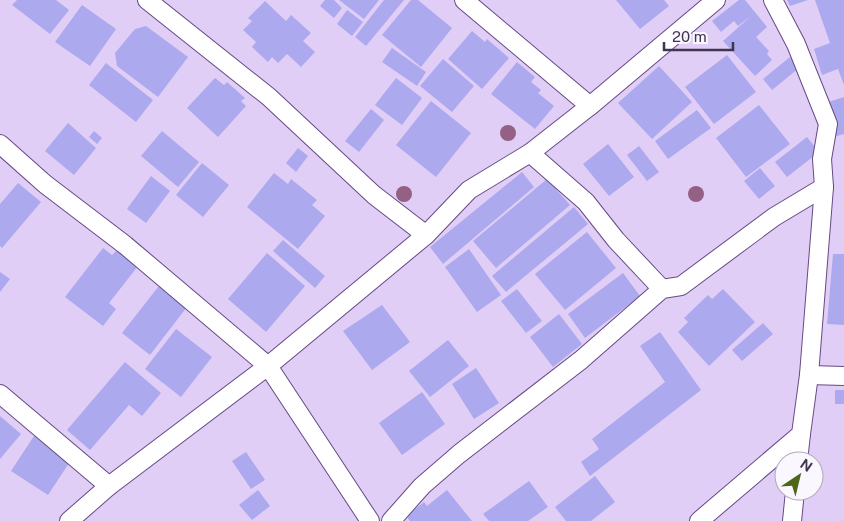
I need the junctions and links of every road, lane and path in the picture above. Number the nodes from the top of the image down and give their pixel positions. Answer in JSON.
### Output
{"nodes":[{"id":1,"x":147,"y":0,"type":"edge"},
{"id":2,"x":464,"y":0,"type":"edge"},
{"id":3,"x":716,"y":0,"type":"edge"},
{"id":4,"x":773,"y":0,"type":"edge"},
{"id":5,"x":590,"y":106,"type":"junction"},
{"id":6,"x":0,"y":144,"type":"edge"},
{"id":7,"x":530,"y":154,"type":"junction"},
{"id":8,"x":824,"y":187,"type":"junction"},
{"id":9,"x":426,"y":235,"type":"junction"},
{"id":10,"x":662,"y":289,"type":"junction"},
{"id":11,"x":268,"y":366,"type":"junction"},
{"id":12,"x":808,"y":375,"type":"junction"},
{"id":13,"x":844,"y":376,"type":"edge"},
{"id":14,"x":0,"y":394,"type":"edge"},
{"id":15,"x":801,"y":434,"type":"junction"},
{"id":16,"x":799,"y":451,"type":"edge"},
{"id":17,"x":109,"y":486,"type":"junction"},
{"id":18,"x":794,"y":501,"type":"edge"},
{"id":19,"x":68,"y":521,"type":"edge"},
{"id":20,"x":370,"y":521,"type":"edge"},
{"id":21,"x":391,"y":521,"type":"edge"},
{"id":22,"x":699,"y":521,"type":"edge"},
{"id":23,"x":792,"y":521,"type":"edge"}],
"edges":[{"from":1,"to":9,"type":"street"},
{"from":2,"to":5,"type":"street"},
{"from":3,"to":5,"type":"street"},
{"from":4,"to":8,"type":"street"},
{"from":5,"to":7,"type":"street"},
{"from":6,"to":11,"type":"street"},
{"from":7,"to":9,"type":"street"},
{"from":7,"to":10,"type":"street"},
{"from":8,"to":10,"type":"street"},
{"from":8,"to":12,"type":"street"},
{"from":9,"to":11,"type":"street"},
{"from":10,"to":21,"type":"street"},
{"from":11,"to":17,"type":"street"},
{"from":11,"to":20,"type":"street"},
{"from":12,"to":13,"type":"street"},
{"from":12,"to":15,"type":"street"},
{"from":14,"to":17,"type":"street"},
{"from":15,"to":16,"type":"street"},
{"from":15,"to":22,"type":"street"},
{"from":17,"to":19,"type":"street"},
{"from":18,"to":23,"type":"street"}]}
